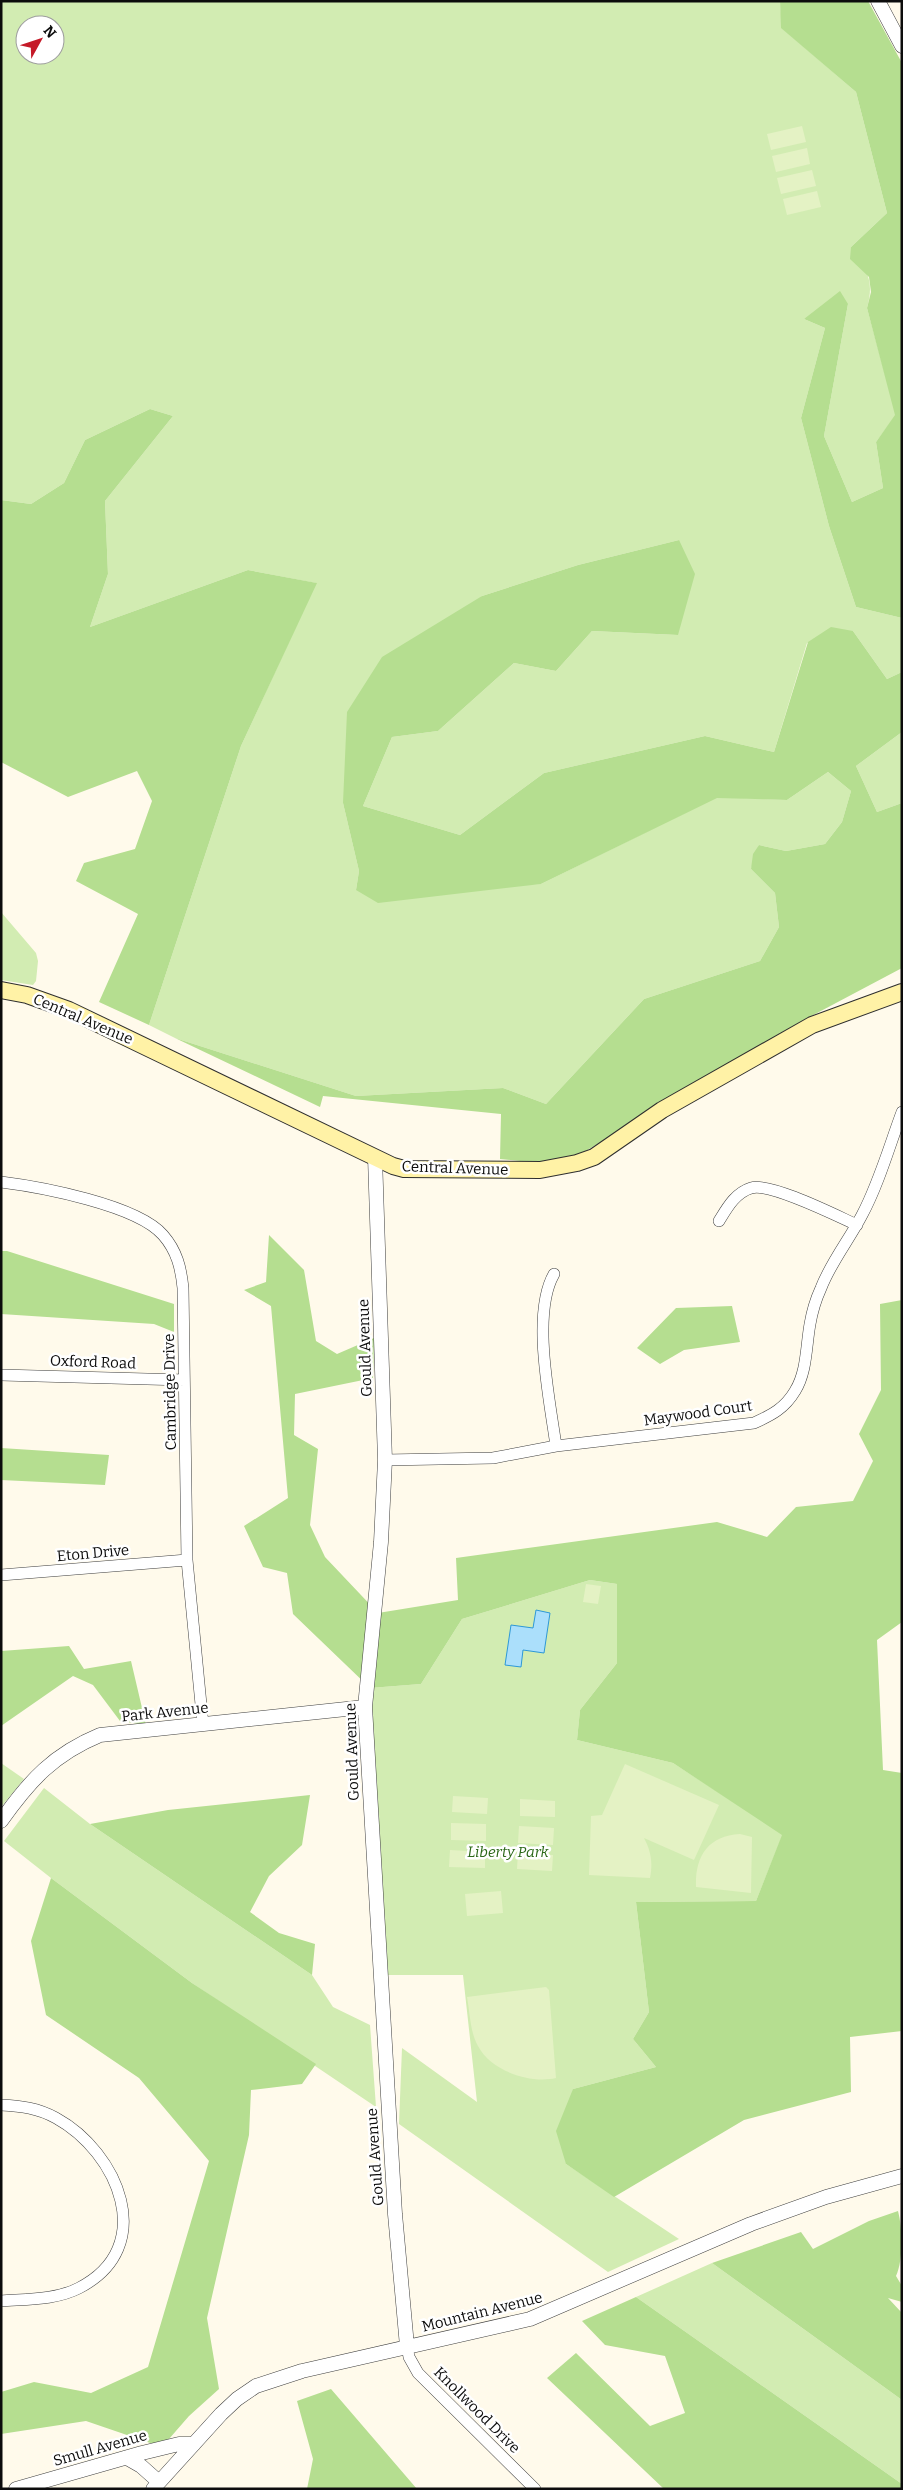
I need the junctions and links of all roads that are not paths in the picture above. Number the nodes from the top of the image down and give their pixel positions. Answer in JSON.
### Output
{"nodes":[{"id":1,"x":878,"y":1,"type":"edge"},
{"id":2,"x":902,"y":46,"type":"edge"},
{"id":3,"x":1,"y":990,"type":"edge"},
{"id":4,"x":902,"y":992,"type":"edge"},
{"id":5,"x":902,"y":1112,"type":"edge"},
{"id":6,"x":375,"y":1157,"type":"junction"},
{"id":7,"x":1,"y":1182,"type":"edge"},
{"id":8,"x":720,"y":1221,"type":"dead end"},
{"id":9,"x":857,"y":1225,"type":"junction"},
{"id":10,"x":554,"y":1274,"type":"dead end"},
{"id":11,"x":1,"y":1375,"type":"edge"},
{"id":12,"x":184,"y":1380,"type":"junction"},
{"id":13,"x":556,"y":1446,"type":"junction"},
{"id":14,"x":385,"y":1460,"type":"junction"},
{"id":15,"x":187,"y":1560,"type":"junction"},
{"id":16,"x":1,"y":1575,"type":"edge"},
{"id":17,"x":365,"y":1707,"type":"junction"},
{"id":18,"x":203,"y":1725,"type":"junction"},
{"id":19,"x":1,"y":1821,"type":"edge"},
{"id":20,"x":1,"y":2105,"type":"edge"},
{"id":21,"x":902,"y":2176,"type":"edge"},
{"id":22,"x":1,"y":2301,"type":"edge"},
{"id":23,"x":407,"y":2346,"type":"junction"},
{"id":24,"x":194,"y":2444,"type":"junction"},
{"id":25,"x":127,"y":2458,"type":"junction"},
{"id":26,"x":156,"y":2486,"type":"edge"},
{"id":27,"x":16,"y":2489,"type":"edge"},
{"id":28,"x":535,"y":2489,"type":"edge"}],
"edges":[{"from":1,"to":2,"type":"street"},
{"from":3,"to":6,"type":"main road","name":"Central Avenue"},
{"from":4,"to":6,"type":"main road","name":"Central Avenue"},
{"from":5,"to":9,"type":"street","name":"Maywood Court"},
{"from":6,"to":14,"type":"street","name":"Gould Avenue"},
{"from":7,"to":12,"type":"street","name":"Cambridge Drive"},
{"from":8,"to":9,"type":"street"},
{"from":9,"to":13,"type":"street","name":"Maywood Court"},
{"from":10,"to":13,"type":"street"},
{"from":11,"to":12,"type":"street","name":"Oxford Road"},
{"from":12,"to":15,"type":"street","name":"Cambridge Drive"},
{"from":13,"to":14,"type":"street","name":"Maywood Court"},
{"from":14,"to":17,"type":"street","name":"Gould Avenue"},
{"from":15,"to":16,"type":"street","name":"Eton Drive"},
{"from":15,"to":18,"type":"street","name":"Cambridge Drive"},
{"from":17,"to":18,"type":"street","name":"Park Avenue"},
{"from":17,"to":23,"type":"street","name":"Gould Avenue"},
{"from":18,"to":19,"type":"street","name":"Park Avenue"},
{"from":20,"to":22,"type":"street"},
{"from":21,"to":23,"type":"street","name":"Mountain Avenue"},
{"from":23,"to":24,"type":"street","name":"Mountain Avenue"},
{"from":23,"to":28,"type":"street","name":"Knollwood Drive"},
{"from":24,"to":25,"type":"street","name":"Smull Avenue"},
{"from":24,"to":26,"type":"street","name":"Mountain Avenue"},
{"from":25,"to":26,"type":"street"},
{"from":25,"to":27,"type":"street","name":"Smull Avenue"}]}
